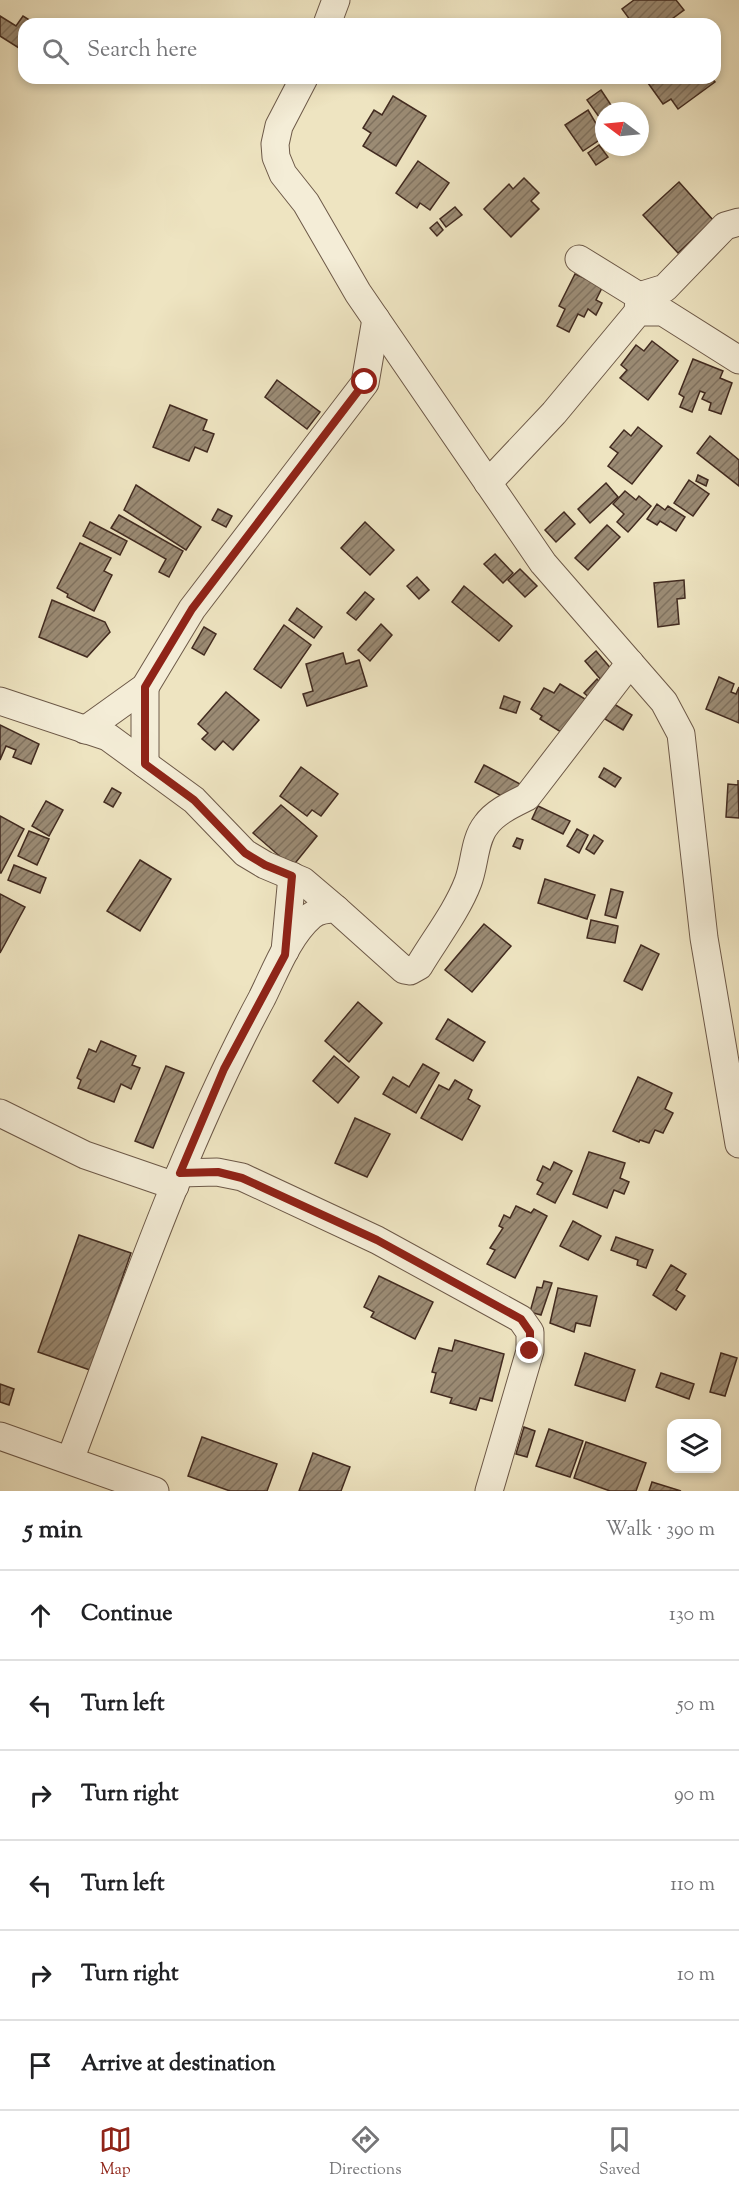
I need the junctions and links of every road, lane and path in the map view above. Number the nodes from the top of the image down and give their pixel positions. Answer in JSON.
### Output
{"nodes":[{"id":1,"x":336,"y":0,"type":"edge"},
{"id":2,"x":329,"y":18,"type":"edge"},
{"id":3,"x":301,"y":84,"type":"edge"},
{"id":4,"x":739,"y":222,"type":"edge"},
{"id":5,"x":579,"y":259,"type":"dead end"},
{"id":6,"x":651,"y":302,"type":"junction"},
{"id":7,"x":376,"y":319,"type":"junction"},
{"id":8,"x":739,"y":360,"type":"edge"},
{"id":9,"x":408,"y":366,"type":"junction"},
{"id":10,"x":365,"y":382,"type":"junction"},
{"id":11,"x":488,"y":483,"type":"junction"},
{"id":12,"x":630,"y":663,"type":"junction"},
{"id":13,"x":145,"y":687,"type":"junction"},
{"id":14,"x":0,"y":701,"type":"edge"},
{"id":15,"x":85,"y":730,"type":"junction"},
{"id":16,"x":145,"y":764,"type":"junction"},
{"id":17,"x":292,"y":876,"type":"junction"},
{"id":18,"x":336,"y":909,"type":"junction"},
{"id":19,"x":285,"y":955,"type":"junction"},
{"id":20,"x":730,"y":1040,"type":"edge"},
{"id":21,"x":734,"y":1082,"type":"edge"},
{"id":22,"x":0,"y":1113,"type":"edge"},
{"id":23,"x":739,"y":1144,"type":"edge"},
{"id":24,"x":178,"y":1180,"type":"junction"},
{"id":25,"x":0,"y":1436,"type":"edge"},
{"id":26,"x":86,"y":1473,"type":"edge"},
{"id":27,"x":155,"y":1491,"type":"edge"},
{"id":28,"x":489,"y":1491,"type":"edge"}],
"edges":[{"from":1,"to":2,"type":"street"},
{"from":3,"to":7,"type":"street"},
{"from":4,"to":6,"type":"street"},
{"from":5,"to":6,"type":"street"},
{"from":6,"to":8,"type":"street"},
{"from":6,"to":11,"type":"street"},
{"from":7,"to":9,"type":"street"},
{"from":7,"to":10,"type":"street"},
{"from":9,"to":10,"type":"street"},
{"from":9,"to":11,"type":"street"},
{"from":10,"to":13,"type":"street"},
{"from":11,"to":12,"type":"street"},
{"from":12,"to":18,"type":"street"},
{"from":12,"to":20,"type":"street"},
{"from":13,"to":15,"type":"street"},
{"from":13,"to":16,"type":"street"},
{"from":14,"to":15,"type":"street"},
{"from":15,"to":16,"type":"street"},
{"from":16,"to":17,"type":"street"},
{"from":17,"to":18,"type":"street"},
{"from":17,"to":19,"type":"street"},
{"from":18,"to":19,"type":"street"},
{"from":19,"to":24,"type":"street"},
{"from":20,"to":21,"type":"street"},
{"from":21,"to":23,"type":"street"},
{"from":22,"to":24,"type":"street"},
{"from":24,"to":26,"type":"street"},
{"from":24,"to":28,"type":"street"},
{"from":25,"to":26,"type":"street"},
{"from":26,"to":27,"type":"street"}]}
